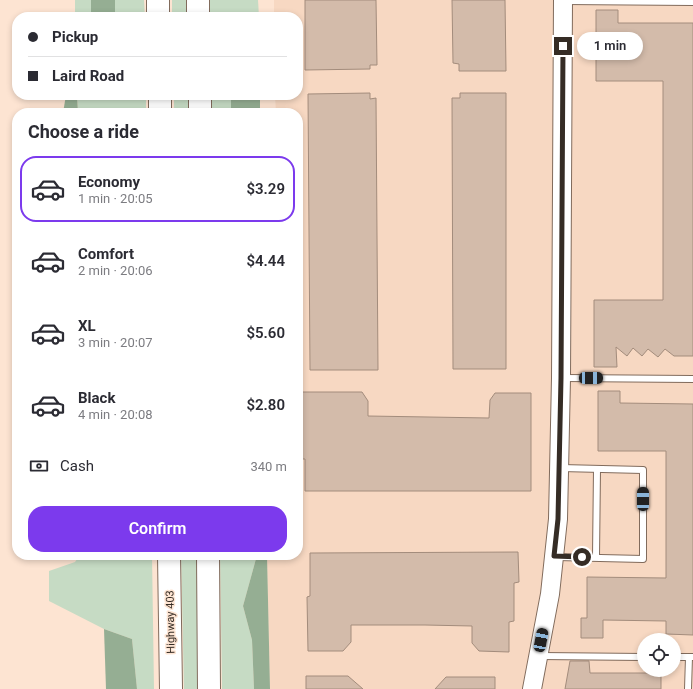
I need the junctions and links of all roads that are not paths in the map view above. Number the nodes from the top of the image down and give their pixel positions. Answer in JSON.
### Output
{"nodes":[{"id":1,"x":158,"y":0,"type":"edge"},
{"id":2,"x":198,"y":0,"type":"edge"},
{"id":3,"x":563,"y":1,"type":"edge"},
{"id":4,"x":693,"y":2,"type":"edge"},
{"id":5,"x":158,"y":12,"type":"edge"},
{"id":6,"x":198,"y":12,"type":"edge"},
{"id":7,"x":561,"y":378,"type":"junction"},
{"id":8,"x":693,"y":380,"type":"edge"},
{"id":9,"x":559,"y":468,"type":"junction"},
{"id":10,"x":597,"y":469,"type":"junction"},
{"id":11,"x":554,"y":556,"type":"junction"},
{"id":12,"x":596,"y":557,"type":"junction"},
{"id":13,"x":169,"y":560,"type":"edge"},
{"id":14,"x":208,"y":560,"type":"edge"},
{"id":15,"x":538,"y":656,"type":"junction"},
{"id":16,"x":637,"y":657,"type":"edge"},
{"id":17,"x":691,"y":657,"type":"edge"},
{"id":18,"x":171,"y":689,"type":"edge"},
{"id":19,"x":210,"y":689,"type":"edge"},
{"id":20,"x":532,"y":689,"type":"edge"},
{"id":21,"x":688,"y":689,"type":"edge"}],
"edges":[{"from":1,"to":5,"type":"highway"},
{"from":2,"to":6,"type":"highway"},
{"from":3,"to":4,"type":"lane"},
{"from":3,"to":7,"type":"street"},
{"from":7,"to":8,"type":"lane"},
{"from":7,"to":9,"type":"street"},
{"from":9,"to":10,"type":"lane"},
{"from":9,"to":11,"type":"street"},
{"from":10,"to":12,"type":"lane"},
{"from":10,"to":12,"type":"lane"},
{"from":11,"to":12,"type":"lane"},
{"from":11,"to":15,"type":"street"},
{"from":13,"to":18,"type":"highway","name":"Highway 403"},
{"from":14,"to":19,"type":"highway"},
{"from":15,"to":16,"type":"lane"},
{"from":15,"to":20,"type":"street"},
{"from":17,"to":21,"type":"lane"}]}
